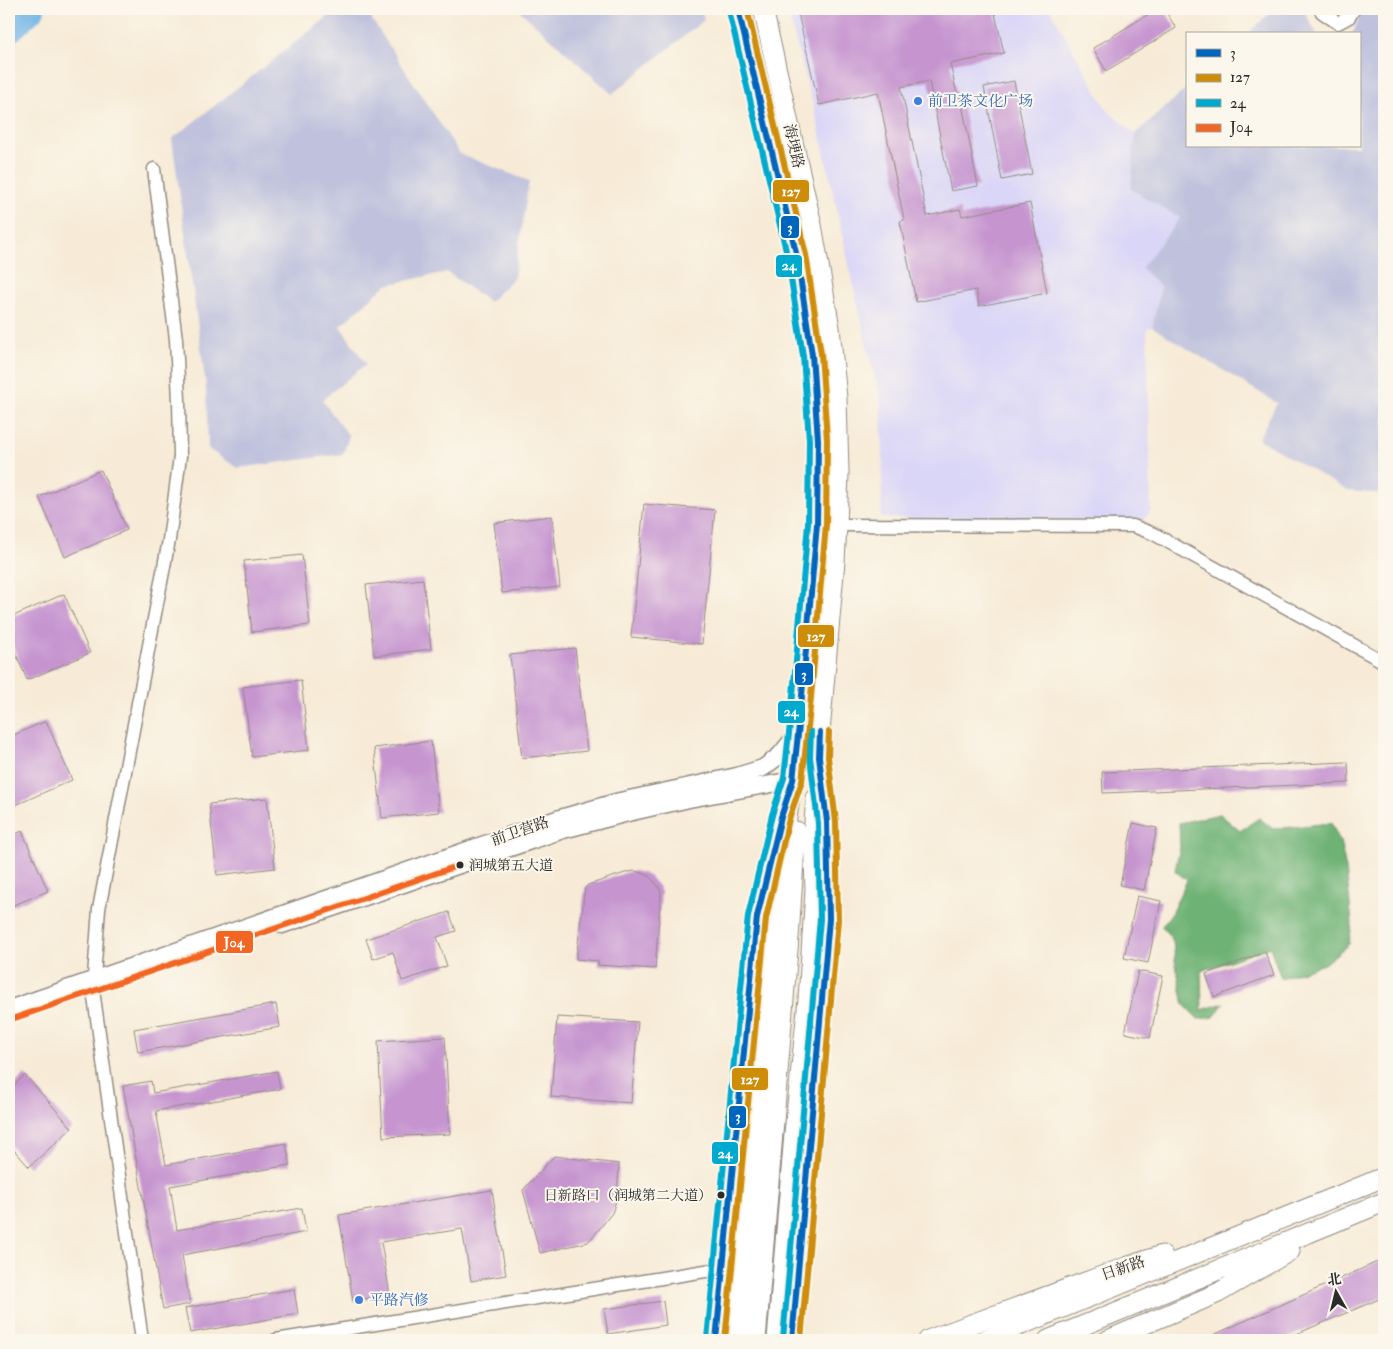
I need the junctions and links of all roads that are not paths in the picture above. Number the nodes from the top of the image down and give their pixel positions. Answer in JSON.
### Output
{"nodes":[{"id":1,"x":738,"y":9,"type":"edge"},
{"id":2,"x":763,"y":9,"type":"edge"},
{"id":3,"x":1320,"y":9,"type":"edge"},
{"id":4,"x":1354,"y":9,"type":"edge"},
{"id":5,"x":154,"y":169,"type":"dead end"},
{"id":6,"x":837,"y":525,"type":"junction"},
{"id":7,"x":1384,"y":662,"type":"edge"},
{"id":8,"x":798,"y":733,"type":"junction"},
{"id":9,"x":819,"y":757,"type":"junction"},
{"id":10,"x":793,"y":780,"type":"junction"},
{"id":11,"x":94,"y":985,"type":"junction"},
{"id":12,"x":9,"y":1008,"type":"edge"},
{"id":13,"x":9,"y":1020,"type":"edge"},
{"id":14,"x":1384,"y":1176,"type":"edge"},
{"id":15,"x":1384,"y":1202,"type":"edge"},
{"id":16,"x":1320,"y":1203,"type":"junction"},
{"id":17,"x":1351,"y":1215,"type":"junction"},
{"id":18,"x":724,"y":1268,"type":"junction"},
{"id":19,"x":142,"y":1340,"type":"edge"},
{"id":20,"x":276,"y":1340,"type":"edge"},
{"id":21,"x":716,"y":1340,"type":"edge"},
{"id":22,"x":739,"y":1340,"type":"edge"},
{"id":23,"x":756,"y":1340,"type":"edge"},
{"id":24,"x":777,"y":1340,"type":"edge"},
{"id":25,"x":792,"y":1340,"type":"edge"},
{"id":26,"x":928,"y":1340,"type":"edge"},
{"id":27,"x":984,"y":1340,"type":"edge"},
{"id":28,"x":1048,"y":1340,"type":"edge"},
{"id":29,"x":1108,"y":1340,"type":"edge"}],
"edges":[{"from":1,"to":8,"type":"main road","name":"海埂路"},
{"from":2,"to":6,"type":"main road","name":"海埂路"},
{"from":3,"to":4,"type":"street"},
{"from":5,"to":11,"type":"street"},
{"from":6,"to":7,"type":"street"},
{"from":6,"to":9,"type":"main road","name":"海埂路"},
{"from":8,"to":10,"type":"main road","name":"海埂路"},
{"from":8,"to":11,"type":"street","name":"前卫营路"},
{"from":9,"to":24,"type":"main road"},
{"from":9,"to":25,"type":"main road"},
{"from":10,"to":11,"type":"street","name":"前卫营路"},
{"from":10,"to":18,"type":"main road"},
{"from":10,"to":22,"type":"main road","name":"海埂路"},
{"from":10,"to":23,"type":"main road"},
{"from":11,"to":12,"type":"street","name":"前卫营路"},
{"from":11,"to":13,"type":"street","name":"前卫营路"},
{"from":11,"to":19,"type":"street"},
{"from":14,"to":16,"type":"main road","name":"日新路"},
{"from":15,"to":17,"type":"main road"},
{"from":16,"to":26,"type":"main road","name":"日新路"},
{"from":16,"to":27,"type":"main road","name":"日新路"},
{"from":17,"to":28,"type":"main road"},
{"from":17,"to":29,"type":"main road"},
{"from":18,"to":20,"type":"street"},
{"from":18,"to":21,"type":"main road"}]}
